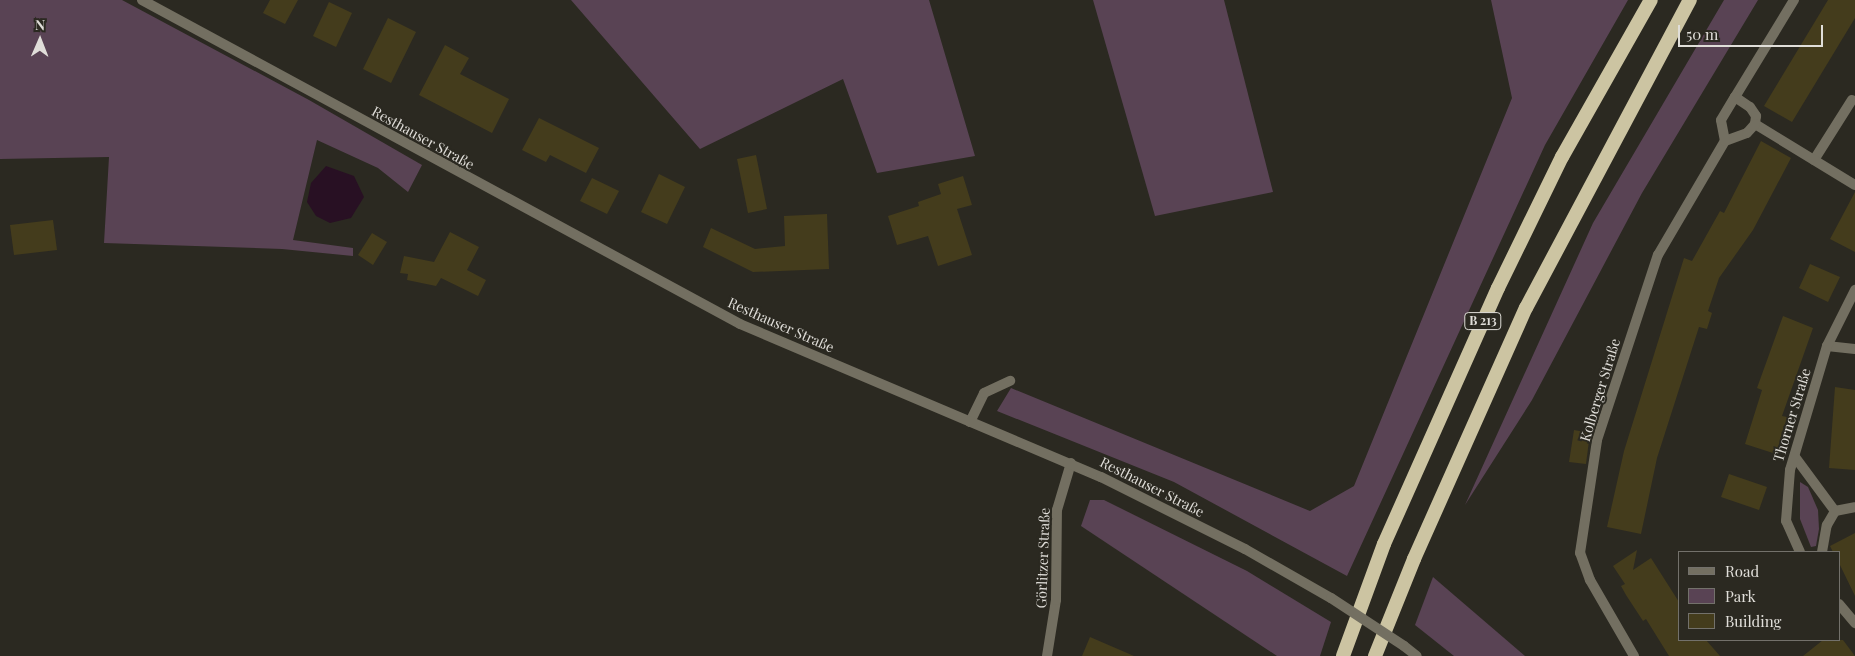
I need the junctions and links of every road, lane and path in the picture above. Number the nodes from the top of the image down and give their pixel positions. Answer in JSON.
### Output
{"nodes":[{"id":1,"x":142,"y":0,"type":"edge"},
{"id":2,"x":1651,"y":0,"type":"edge"},
{"id":3,"x":1690,"y":0,"type":"edge"},
{"id":4,"x":1794,"y":0,"type":"edge"},
{"id":5,"x":1735,"y":97,"type":"junction"},
{"id":6,"x":1852,"y":100,"type":"dead end"},
{"id":7,"x":1754,"y":124,"type":"junction"},
{"id":8,"x":1725,"y":140,"type":"junction"},
{"id":9,"x":1814,"y":160,"type":"junction"},
{"id":10,"x":1855,"y":185,"type":"edge"},
{"id":11,"x":1855,"y":290,"type":"edge"},
{"id":12,"x":1827,"y":346,"type":"junction"},
{"id":13,"x":1855,"y":349,"type":"edge"},
{"id":14,"x":1010,"y":381,"type":"dead end"},
{"id":15,"x":970,"y":422,"type":"junction"},
{"id":16,"x":1795,"y":457,"type":"junction"},
{"id":17,"x":1071,"y":463,"type":"junction"},
{"id":18,"x":1855,"y":507,"type":"edge"},
{"id":19,"x":1835,"y":511,"type":"junction"},
{"id":20,"x":1800,"y":551,"type":"edge"},
{"id":21,"x":1822,"y":551,"type":"edge"},
{"id":22,"x":1840,"y":605,"type":"edge"},
{"id":23,"x":1855,"y":623,"type":"edge"},
{"id":24,"x":1047,"y":656,"type":"edge"},
{"id":25,"x":1342,"y":656,"type":"edge"},
{"id":26,"x":1376,"y":656,"type":"edge"},
{"id":27,"x":1417,"y":656,"type":"edge"},
{"id":28,"x":1634,"y":656,"type":"edge"}],
"edges":[{"from":1,"to":15,"type":"street","name":"Resthauser Straße"},
{"from":2,"to":25,"type":"highway","number":"B 213"},
{"from":3,"to":26,"type":"highway","number":"B 213"},
{"from":4,"to":5,"type":"street"},
{"from":5,"to":7,"type":"street"},
{"from":5,"to":8,"type":"street"},
{"from":6,"to":9,"type":"street"},
{"from":7,"to":8,"type":"street"},
{"from":7,"to":9,"type":"street"},
{"from":8,"to":28,"type":"street","name":"Kolberger Straße"},
{"from":9,"to":10,"type":"street"},
{"from":11,"to":12,"type":"street","name":"Thorner Straße"},
{"from":12,"to":13,"type":"street"},
{"from":12,"to":16,"type":"street","name":"Thorner Straße"},
{"from":14,"to":15,"type":"street"},
{"from":15,"to":17,"type":"street","name":"Resthauser Straße"},
{"from":16,"to":19,"type":"street"},
{"from":16,"to":20,"type":"street","name":"Thorner Straße"},
{"from":17,"to":24,"type":"street","name":"Görlitzer Straße"},
{"from":17,"to":27,"type":"street","name":"Resthauser Straße","bridge":true},
{"from":18,"to":19,"type":"street"},
{"from":19,"to":21,"type":"street"},
{"from":22,"to":23,"type":"street"}]}
